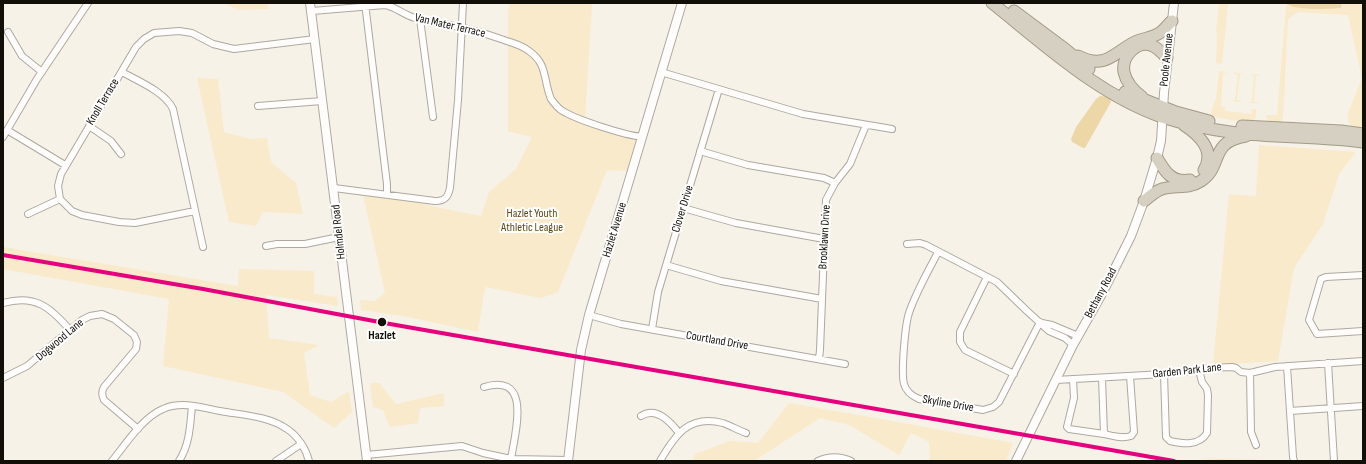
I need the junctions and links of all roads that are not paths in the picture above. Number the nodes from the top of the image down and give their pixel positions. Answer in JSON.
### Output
{"nodes":[{"id":1,"x":88,"y":3,"type":"edge"},
{"id":2,"x":463,"y":3,"type":"edge"},
{"id":3,"x":682,"y":3,"type":"edge"},
{"id":4,"x":992,"y":3,"type":"edge"},
{"id":5,"x":1003,"y":3,"type":"edge"},
{"id":6,"x":1174,"y":3,"type":"edge"},
{"id":7,"x":365,"y":5,"type":"edge"},
{"id":8,"x":311,"y":7,"type":"edge"},
{"id":9,"x":420,"y":19,"type":"junction"},
{"id":10,"x":1172,"y":20,"type":"junction"},
{"id":11,"x":462,"y":28,"type":"junction"},
{"id":12,"x":8,"y":32,"type":"dead end"},
{"id":13,"x":315,"y":39,"type":"junction"},
{"id":14,"x":1066,"y":50,"type":"junction"},
{"id":15,"x":1167,"y":58,"type":"junction"},
{"id":16,"x":42,"y":72,"type":"junction"},
{"id":17,"x":122,"y":72,"type":"junction"},
{"id":18,"x":661,"y":72,"type":"junction"},
{"id":19,"x":719,"y":89,"type":"junction"},
{"id":20,"x":322,"y":101,"type":"junction"},
{"id":21,"x":1149,"y":102,"type":"junction"},
{"id":22,"x":258,"y":106,"type":"dead end"},
{"id":23,"x":1163,"y":112,"type":"junction"},
{"id":24,"x":432,"y":117,"type":"dead end"},
{"id":25,"x":1180,"y":122,"type":"junction"},
{"id":26,"x":866,"y":125,"type":"junction"},
{"id":27,"x":89,"y":126,"type":"junction"},
{"id":28,"x":7,"y":130,"type":"junction"},
{"id":29,"x":892,"y":130,"type":"dead end"},
{"id":30,"x":1363,"y":134,"type":"edge"},
{"id":31,"x":1255,"y":135,"type":"junction"},
{"id":32,"x":642,"y":136,"type":"junction"},
{"id":33,"x":3,"y":137,"type":"edge"},
{"id":34,"x":1363,"y":142,"type":"edge"},
{"id":35,"x":700,"y":151,"type":"junction"},
{"id":36,"x":121,"y":154,"type":"dead end"},
{"id":37,"x":1158,"y":158,"type":"junction"},
{"id":38,"x":65,"y":165,"type":"junction"},
{"id":39,"x":835,"y":183,"type":"junction"},
{"id":40,"x":334,"y":188,"type":"junction"},
{"id":41,"x":387,"y":194,"type":"junction"},
{"id":42,"x":60,"y":199,"type":"junction"},
{"id":43,"x":1144,"y":201,"type":"junction"},
{"id":44,"x":683,"y":208,"type":"junction"},
{"id":45,"x":195,"y":211,"type":"junction"},
{"id":46,"x":28,"y":214,"type":"dead end"},
{"id":47,"x":338,"y":237,"type":"junction"},
{"id":48,"x":824,"y":239,"type":"junction"},
{"id":49,"x":906,"y":244,"type":"dead end"},
{"id":50,"x":266,"y":246,"type":"dead end"},
{"id":51,"x":203,"y":247,"type":"dead end"},
{"id":52,"x":938,"y":252,"type":"junction"},
{"id":53,"x":666,"y":265,"type":"junction"},
{"id":54,"x":1363,"y":275,"type":"edge"},
{"id":55,"x":987,"y":277,"type":"junction"},
{"id":56,"x":822,"y":299,"type":"junction"},
{"id":57,"x":3,"y":303,"type":"edge"},
{"id":58,"x":589,"y":315,"type":"junction"},
{"id":59,"x":1040,"y":322,"type":"junction"},
{"id":60,"x":70,"y":330,"type":"junction"},
{"id":61,"x":652,"y":330,"type":"junction"},
{"id":62,"x":1363,"y":332,"type":"edge"},
{"id":63,"x":1078,"y":336,"type":"junction"},
{"id":64,"x":1073,"y":345,"type":"junction"},
{"id":65,"x":819,"y":359,"type":"junction"},
{"id":66,"x":1363,"y":361,"type":"edge"},
{"id":67,"x":1328,"y":362,"type":"junction"},
{"id":68,"x":846,"y":364,"type":"dead end"},
{"id":69,"x":1287,"y":366,"type":"junction"},
{"id":70,"x":1200,"y":370,"type":"junction"},
{"id":71,"x":1250,"y":372,"type":"junction"},
{"id":72,"x":1014,"y":374,"type":"junction"},
{"id":73,"x":1164,"y":374,"type":"junction"},
{"id":74,"x":1130,"y":376,"type":"junction"},
{"id":75,"x":3,"y":378,"type":"edge"},
{"id":76,"x":1102,"y":378,"type":"junction"},
{"id":77,"x":1073,"y":379,"type":"junction"},
{"id":78,"x":1056,"y":380,"type":"junction"},
{"id":79,"x":484,"y":387,"type":"dead end"},
{"id":80,"x":192,"y":406,"type":"junction"},
{"id":81,"x":1363,"y":406,"type":"edge"},
{"id":82,"x":1331,"y":408,"type":"junction"},
{"id":83,"x":1290,"y":411,"type":"junction"},
{"id":84,"x":640,"y":416,"type":"dead end"},
{"id":85,"x":138,"y":429,"type":"junction"},
{"id":86,"x":680,"y":433,"type":"junction"},
{"id":87,"x":746,"y":433,"type":"dead end"},
{"id":88,"x":1104,"y":434,"type":"junction"},
{"id":89,"x":301,"y":444,"type":"junction"},
{"id":90,"x":1256,"y":445,"type":"dead end"},
{"id":91,"x":367,"y":458,"type":"edge"},
{"id":92,"x":511,"y":459,"type":"junction"},
{"id":93,"x":112,"y":461,"type":"edge"},
{"id":94,"x":179,"y":461,"type":"edge"},
{"id":95,"x":276,"y":461,"type":"edge"},
{"id":96,"x":309,"y":461,"type":"edge"},
{"id":97,"x":568,"y":461,"type":"edge"},
{"id":98,"x":660,"y":461,"type":"edge"},
{"id":99,"x":818,"y":461,"type":"edge"},
{"id":100,"x":851,"y":461,"type":"edge"},
{"id":101,"x":1016,"y":461,"type":"edge"},
{"id":102,"x":1294,"y":461,"type":"edge"},
{"id":103,"x":1334,"y":461,"type":"edge"}],
"edges":[{"from":1,"to":16,"type":"street"},
{"from":2,"to":11,"type":"street"},
{"from":3,"to":18,"type":"street","name":"Hazlet Avenue"},
{"from":4,"to":23,"type":"highway"},
{"from":5,"to":14,"type":"highway"},
{"from":6,"to":10,"type":"street","name":"Poole Avenue"},
{"from":7,"to":8,"type":"street","name":"Van Mater Terrace"},
{"from":7,"to":9,"type":"street","name":"Van Mater Terrace"},
{"from":7,"to":41,"type":"street"},
{"from":8,"to":13,"type":"street","name":"Holmdel Road"},
{"from":9,"to":11,"type":"street","name":"Van Mater Terrace"},
{"from":9,"to":24,"type":"street"},
{"from":10,"to":14,"type":"highway"},
{"from":10,"to":15,"type":"street","name":"Poole Avenue"},
{"from":11,"to":32,"type":"street","name":"Van Mater Terrace"},
{"from":11,"to":41,"type":"street"},
{"from":12,"to":16,"type":"street"},
{"from":13,"to":17,"type":"street","name":"Knoll Terrace"},
{"from":13,"to":20,"type":"street","name":"Holmdel Road"},
{"from":14,"to":21,"type":"highway"},
{"from":15,"to":21,"type":"highway"},
{"from":15,"to":23,"type":"street","name":"Poole Avenue"},
{"from":16,"to":28,"type":"street"},
{"from":17,"to":27,"type":"street","name":"Knoll Terrace"},
{"from":17,"to":45,"type":"street"},
{"from":18,"to":19,"type":"street"},
{"from":18,"to":32,"type":"street","name":"Hazlet Avenue"},
{"from":19,"to":26,"type":"street"},
{"from":19,"to":35,"type":"street","name":"Clover Drive"},
{"from":20,"to":22,"type":"street"},
{"from":20,"to":40,"type":"street","name":"Holmdel Road"},
{"from":21,"to":23,"type":"highway"},
{"from":23,"to":25,"type":"highway"},
{"from":23,"to":30,"type":"highway"},
{"from":23,"to":37,"type":"street","name":"Bethany Road"},
{"from":25,"to":31,"type":"highway"},
{"from":25,"to":37,"type":"highway"},
{"from":26,"to":29,"type":"street"},
{"from":26,"to":39,"type":"street","name":"Brooklawn Drive"},
{"from":27,"to":36,"type":"street"},
{"from":27,"to":38,"type":"street","name":"Knoll Terrace"},
{"from":28,"to":33,"type":"street"},
{"from":28,"to":38,"type":"street"},
{"from":31,"to":34,"type":"highway"},
{"from":31,"to":43,"type":"highway"},
{"from":32,"to":58,"type":"street","name":"Hazlet Avenue"},
{"from":35,"to":39,"type":"street"},
{"from":35,"to":44,"type":"street","name":"Clover Drive"},
{"from":37,"to":43,"type":"street","name":"Bethany Road"},
{"from":38,"to":42,"type":"street","name":"Knoll Terrace"},
{"from":39,"to":48,"type":"street","name":"Brooklawn Drive"},
{"from":40,"to":41,"type":"street"},
{"from":40,"to":47,"type":"street","name":"Holmdel Road"},
{"from":42,"to":45,"type":"street"},
{"from":42,"to":46,"type":"street"},
{"from":43,"to":63,"type":"street","name":"Bethany Road"},
{"from":44,"to":48,"type":"street"},
{"from":44,"to":53,"type":"street","name":"Clover Drive"},
{"from":45,"to":51,"type":"street"},
{"from":47,"to":50,"type":"street"},
{"from":47,"to":91,"type":"street","name":"Holmdel Road"},
{"from":48,"to":56,"type":"street","name":"Brooklawn Drive"},
{"from":49,"to":52,"type":"street"},
{"from":52,"to":55,"type":"street"},
{"from":52,"to":72,"type":"street","name":"Skyline Drive"},
{"from":53,"to":56,"type":"street"},
{"from":53,"to":61,"type":"street","name":"Clover Drive"},
{"from":54,"to":62,"type":"street"},
{"from":55,"to":59,"type":"street"},
{"from":55,"to":72,"type":"street"},
{"from":56,"to":65,"type":"street","name":"Brooklawn Drive"},
{"from":57,"to":60,"type":"street"},
{"from":58,"to":61,"type":"street","name":"Courtland Drive"},
{"from":58,"to":97,"type":"street","name":"Hazlet Avenue"},
{"from":59,"to":63,"type":"street"},
{"from":59,"to":64,"type":"street"},
{"from":59,"to":72,"type":"street","name":"Skyline Drive"},
{"from":60,"to":75,"type":"street","name":"Dogwood Lane"},
{"from":60,"to":85,"type":"street","name":"Dogwood Lane"},
{"from":61,"to":65,"type":"street","name":"Courtland Drive"},
{"from":63,"to":64,"type":"street","name":"Bethany Road"},
{"from":64,"to":78,"type":"street","name":"Bethany Road"},
{"from":65,"to":68,"type":"street","name":"Courtland Drive"},
{"from":66,"to":67,"type":"street","name":"Garden Park Lane"},
{"from":67,"to":69,"type":"street","name":"Garden Park Lane"},
{"from":67,"to":82,"type":"street"},
{"from":69,"to":71,"type":"street","name":"Garden Park Lane"},
{"from":69,"to":83,"type":"street"},
{"from":70,"to":71,"type":"street","name":"Garden Park Lane"},
{"from":70,"to":73,"type":"street","name":"Garden Park Lane"},
{"from":70,"to":73,"type":"street"},
{"from":71,"to":90,"type":"street"},
{"from":73,"to":74,"type":"street","name":"Garden Park Lane"},
{"from":74,"to":76,"type":"street","name":"Garden Park Lane"},
{"from":74,"to":88,"type":"street"},
{"from":76,"to":77,"type":"street","name":"Garden Park Lane"},
{"from":76,"to":88,"type":"street"},
{"from":77,"to":78,"type":"street","name":"Garden Park Lane"},
{"from":77,"to":88,"type":"street"},
{"from":78,"to":101,"type":"street","name":"Bethany Road"},
{"from":79,"to":92,"type":"street"},
{"from":80,"to":85,"type":"street"},
{"from":80,"to":89,"type":"street"},
{"from":80,"to":94,"type":"street"},
{"from":81,"to":82,"type":"street"},
{"from":82,"to":83,"type":"street"},
{"from":82,"to":103,"type":"street"},
{"from":83,"to":102,"type":"street"},
{"from":84,"to":86,"type":"street"},
{"from":85,"to":93,"type":"street"},
{"from":86,"to":87,"type":"street"},
{"from":86,"to":98,"type":"street"},
{"from":89,"to":95,"type":"street"},
{"from":89,"to":96,"type":"street"},
{"from":91,"to":92,"type":"street"},
{"from":92,"to":97,"type":"street"},
{"from":99,"to":100,"type":"street"}]}
